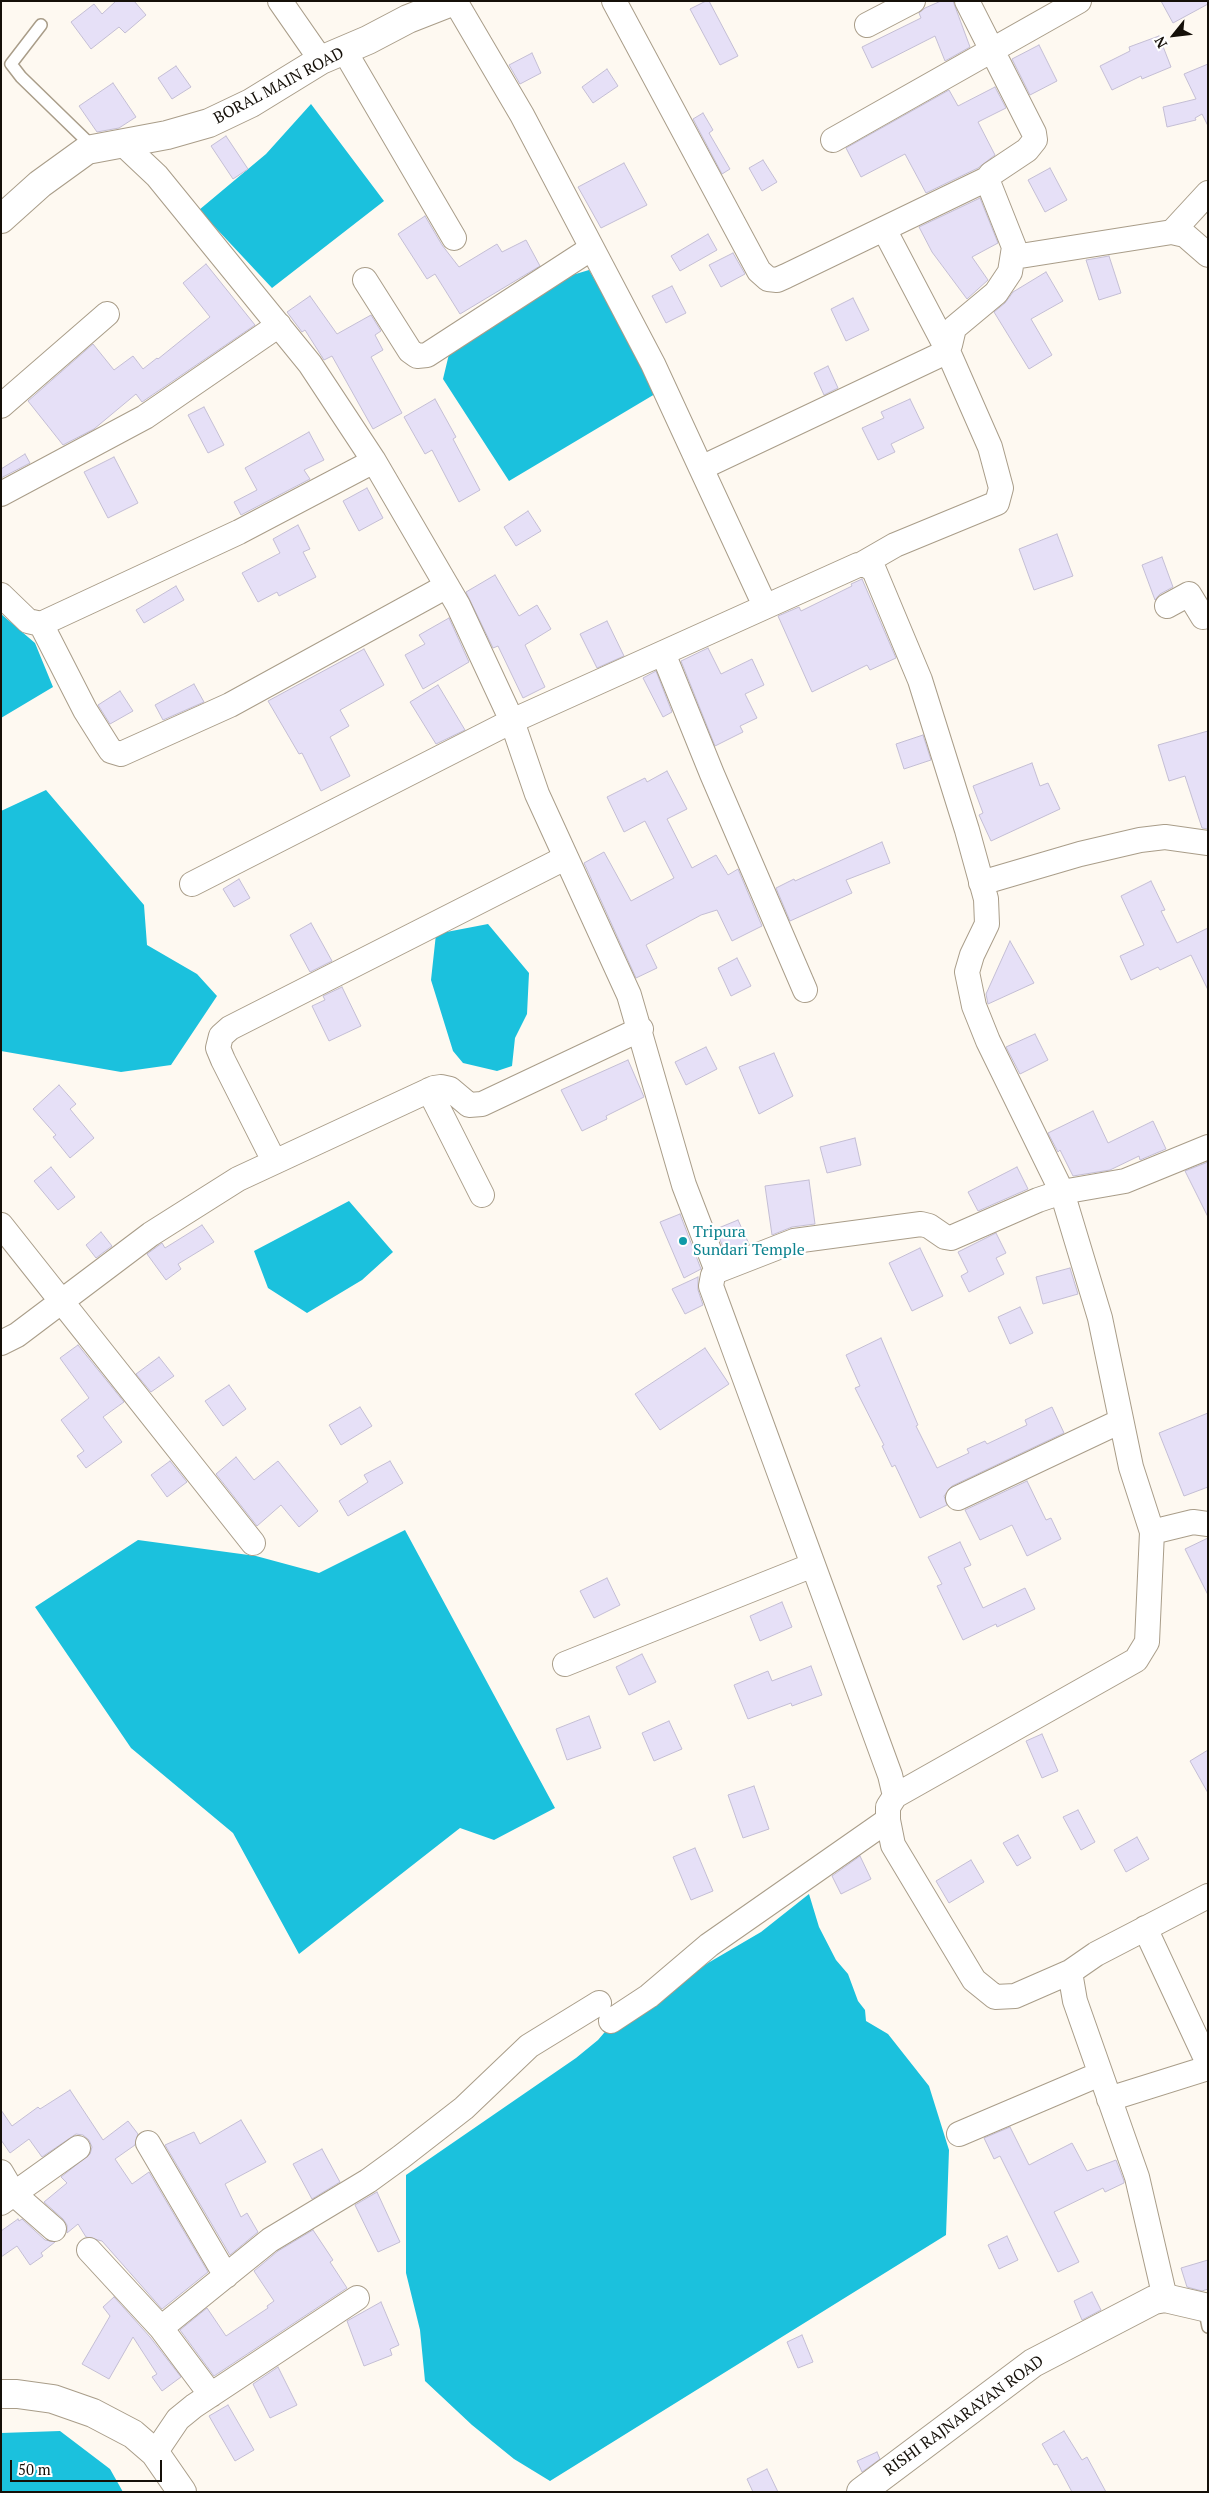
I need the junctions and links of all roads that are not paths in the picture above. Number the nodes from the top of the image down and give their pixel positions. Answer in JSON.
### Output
{"nodes":[{"id":1,"x":280,"y":1,"type":"edge"},
{"id":2,"x":455,"y":1,"type":"edge"},
{"id":3,"x":614,"y":1,"type":"edge"},
{"id":4,"x":913,"y":1,"type":"edge"},
{"id":5,"x":1079,"y":1,"type":"edge"},
{"id":6,"x":974,"y":4,"type":"edge"},
{"id":7,"x":41,"y":25,"type":"dead end"},
{"id":8,"x":867,"y":25,"type":"dead end"},
{"id":9,"x":992,"y":50,"type":"junction"},
{"id":10,"x":333,"y":55,"type":"junction"},
{"id":11,"x":833,"y":140,"type":"dead end"},
{"id":12,"x":122,"y":143,"type":"junction"},
{"id":13,"x":94,"y":148,"type":"junction"},
{"id":14,"x":987,"y":179,"type":"junction"},
{"id":15,"x":1208,"y":193,"type":"edge"},
{"id":16,"x":1,"y":219,"type":"edge"},
{"id":17,"x":884,"y":229,"type":"junction"},
{"id":18,"x":1172,"y":232,"type":"junction"},
{"id":19,"x":454,"y":238,"type":"dead end"},
{"id":20,"x":592,"y":248,"type":"junction"},
{"id":21,"x":1208,"y":255,"type":"edge"},
{"id":22,"x":1014,"y":257,"type":"junction"},
{"id":23,"x":365,"y":280,"type":"dead end"},
{"id":24,"x":107,"y":314,"type":"dead end"},
{"id":25,"x":280,"y":325,"type":"junction"},
{"id":26,"x":947,"y":349,"type":"junction"},
{"id":27,"x":1,"y":406,"type":"edge"},
{"id":28,"x":374,"y":461,"type":"junction"},
{"id":29,"x":701,"y":468,"type":"junction"},
{"id":30,"x":1,"y":494,"type":"edge"},
{"id":31,"x":862,"y":564,"type":"junction"},
{"id":32,"x":447,"y":586,"type":"junction"},
{"id":33,"x":1,"y":595,"type":"edge"},
{"id":34,"x":765,"y":606,"type":"junction"},
{"id":35,"x":1167,"y":606,"type":"dead end"},
{"id":36,"x":1208,"y":614,"type":"edge"},
{"id":37,"x":41,"y":624,"type":"junction"},
{"id":38,"x":664,"y":653,"type":"junction"},
{"id":39,"x":512,"y":721,"type":"junction"},
{"id":40,"x":1208,"y":843,"type":"edge"},
{"id":41,"x":565,"y":858,"type":"junction"},
{"id":42,"x":981,"y":883,"type":"junction"},
{"id":43,"x":192,"y":884,"type":"dead end"},
{"id":44,"x":805,"y":990,"type":"dead end"},
{"id":45,"x":641,"y":1029,"type":"junction"},
{"id":46,"x":428,"y":1090,"type":"junction"},
{"id":47,"x":1208,"y":1148,"type":"edge"},
{"id":48,"x":274,"y":1161,"type":"junction"},
{"id":49,"x":1062,"y":1192,"type":"junction"},
{"id":50,"x":482,"y":1195,"type":"dead end"},
{"id":51,"x":1,"y":1225,"type":"edge"},
{"id":52,"x":717,"y":1271,"type":"junction"},
{"id":53,"x":63,"y":1301,"type":"junction"},
{"id":54,"x":1,"y":1343,"type":"edge"},
{"id":55,"x":1121,"y":1421,"type":"junction"},
{"id":56,"x":958,"y":1498,"type":"dead end"},
{"id":57,"x":1208,"y":1524,"type":"edge"},
{"id":58,"x":1152,"y":1532,"type":"junction"},
{"id":59,"x":253,"y":1543,"type":"dead end"},
{"id":60,"x":813,"y":1566,"type":"junction"},
{"id":61,"x":565,"y":1664,"type":"dead end"},
{"id":62,"x":895,"y":1796,"type":"junction"},
{"id":63,"x":888,"y":1820,"type":"junction"},
{"id":64,"x":1208,"y":1896,"type":"edge"},
{"id":65,"x":1145,"y":1928,"type":"junction"},
{"id":66,"x":1070,"y":1972,"type":"junction"},
{"id":67,"x":1208,"y":2063,"type":"edge"},
{"id":68,"x":1208,"y":2068,"type":"edge"},
{"id":69,"x":1100,"y":2074,"type":"junction"},
{"id":70,"x":1109,"y":2099,"type":"junction"},
{"id":71,"x":959,"y":2134,"type":"dead end"},
{"id":72,"x":148,"y":2143,"type":"dead end"},
{"id":73,"x":78,"y":2148,"type":"dead end"},
{"id":74,"x":1,"y":2172,"type":"edge"},
{"id":75,"x":8,"y":2198,"type":"edge"},
{"id":76,"x":54,"y":2229,"type":"dead end"},
{"id":77,"x":89,"y":2250,"type":"dead end"},
{"id":78,"x":226,"y":2276,"type":"junction"},
{"id":79,"x":357,"y":2298,"type":"dead end"},
{"id":80,"x":1165,"y":2298,"type":"junction"},
{"id":81,"x":1207,"y":2314,"type":"edge"},
{"id":82,"x":161,"y":2328,"type":"junction"},
{"id":83,"x":1,"y":2394,"type":"edge"},
{"id":84,"x":211,"y":2395,"type":"junction"},
{"id":85,"x":154,"y":2454,"type":"junction"},
{"id":86,"x":182,"y":2492,"type":"edge"},
{"id":87,"x":861,"y":2492,"type":"edge"}],
"edges":[{"from":1,"to":10,"type":"street"},
{"from":2,"to":10,"type":"main road","name":"BORAL MAIN ROAD"},
{"from":2,"to":20,"type":"street"},
{"from":3,"to":17,"type":"street"},
{"from":4,"to":8,"type":"street"},
{"from":5,"to":9,"type":"street"},
{"from":6,"to":9,"type":"street"},
{"from":7,"to":13,"type":"lane"},
{"from":9,"to":11,"type":"street"},
{"from":9,"to":14,"type":"street"},
{"from":10,"to":12,"type":"main road","name":"BORAL MAIN ROAD"},
{"from":10,"to":19,"type":"street"},
{"from":12,"to":13,"type":"main road","name":"BORAL MAIN ROAD"},
{"from":12,"to":25,"type":"street"},
{"from":13,"to":16,"type":"main road","name":"BORAL MAIN ROAD"},
{"from":14,"to":17,"type":"street"},
{"from":14,"to":22,"type":"street"},
{"from":15,"to":18,"type":"street"},
{"from":17,"to":26,"type":"street"},
{"from":18,"to":21,"type":"street"},
{"from":18,"to":22,"type":"street"},
{"from":20,"to":23,"type":"street"},
{"from":20,"to":29,"type":"street"},
{"from":22,"to":26,"type":"street"},
{"from":24,"to":27,"type":"street"},
{"from":25,"to":28,"type":"street"},
{"from":25,"to":30,"type":"street"},
{"from":26,"to":29,"type":"street"},
{"from":26,"to":31,"type":"street"},
{"from":28,"to":32,"type":"street"},
{"from":28,"to":37,"type":"street"},
{"from":29,"to":34,"type":"street"},
{"from":31,"to":34,"type":"street"},
{"from":31,"to":42,"type":"street"},
{"from":32,"to":37,"type":"street"},
{"from":32,"to":39,"type":"street"},
{"from":33,"to":37,"type":"street"},
{"from":34,"to":38,"type":"street"},
{"from":35,"to":36,"type":"street"},
{"from":38,"to":39,"type":"street"},
{"from":38,"to":44,"type":"street"},
{"from":39,"to":41,"type":"street"},
{"from":39,"to":43,"type":"street"},
{"from":40,"to":42,"type":"street"},
{"from":41,"to":45,"type":"street"},
{"from":41,"to":48,"type":"street"},
{"from":42,"to":49,"type":"street"},
{"from":45,"to":46,"type":"street"},
{"from":45,"to":52,"type":"street"},
{"from":46,"to":48,"type":"street"},
{"from":46,"to":50,"type":"street"},
{"from":47,"to":49,"type":"street"},
{"from":48,"to":53,"type":"street"},
{"from":49,"to":52,"type":"street"},
{"from":49,"to":55,"type":"street"},
{"from":51,"to":53,"type":"street"},
{"from":52,"to":60,"type":"street"},
{"from":53,"to":54,"type":"street"},
{"from":53,"to":59,"type":"street"},
{"from":55,"to":56,"type":"street"},
{"from":55,"to":58,"type":"street"},
{"from":57,"to":58,"type":"street"},
{"from":58,"to":62,"type":"street"},
{"from":60,"to":61,"type":"street"},
{"from":60,"to":62,"type":"street"},
{"from":62,"to":63,"type":"street"},
{"from":63,"to":66,"type":"street"},
{"from":63,"to":78,"type":"street"},
{"from":64,"to":65,"type":"street"},
{"from":65,"to":66,"type":"street"},
{"from":65,"to":67,"type":"street"},
{"from":66,"to":69,"type":"street"},
{"from":68,"to":70,"type":"street"},
{"from":69,"to":70,"type":"street"},
{"from":69,"to":71,"type":"street"},
{"from":70,"to":80,"type":"street"},
{"from":72,"to":78,"type":"street"},
{"from":73,"to":75,"type":"street"},
{"from":74,"to":75,"type":"street"},
{"from":75,"to":76,"type":"street"},
{"from":77,"to":82,"type":"street"},
{"from":78,"to":82,"type":"street"},
{"from":79,"to":84,"type":"street"},
{"from":80,"to":81,"type":"main road"},
{"from":80,"to":87,"type":"main road","name":"RISHI RAJNARAYAN ROAD"},
{"from":82,"to":84,"type":"street"},
{"from":83,"to":85,"type":"main road"},
{"from":84,"to":85,"type":"street"},
{"from":85,"to":86,"type":"main road"}]}
